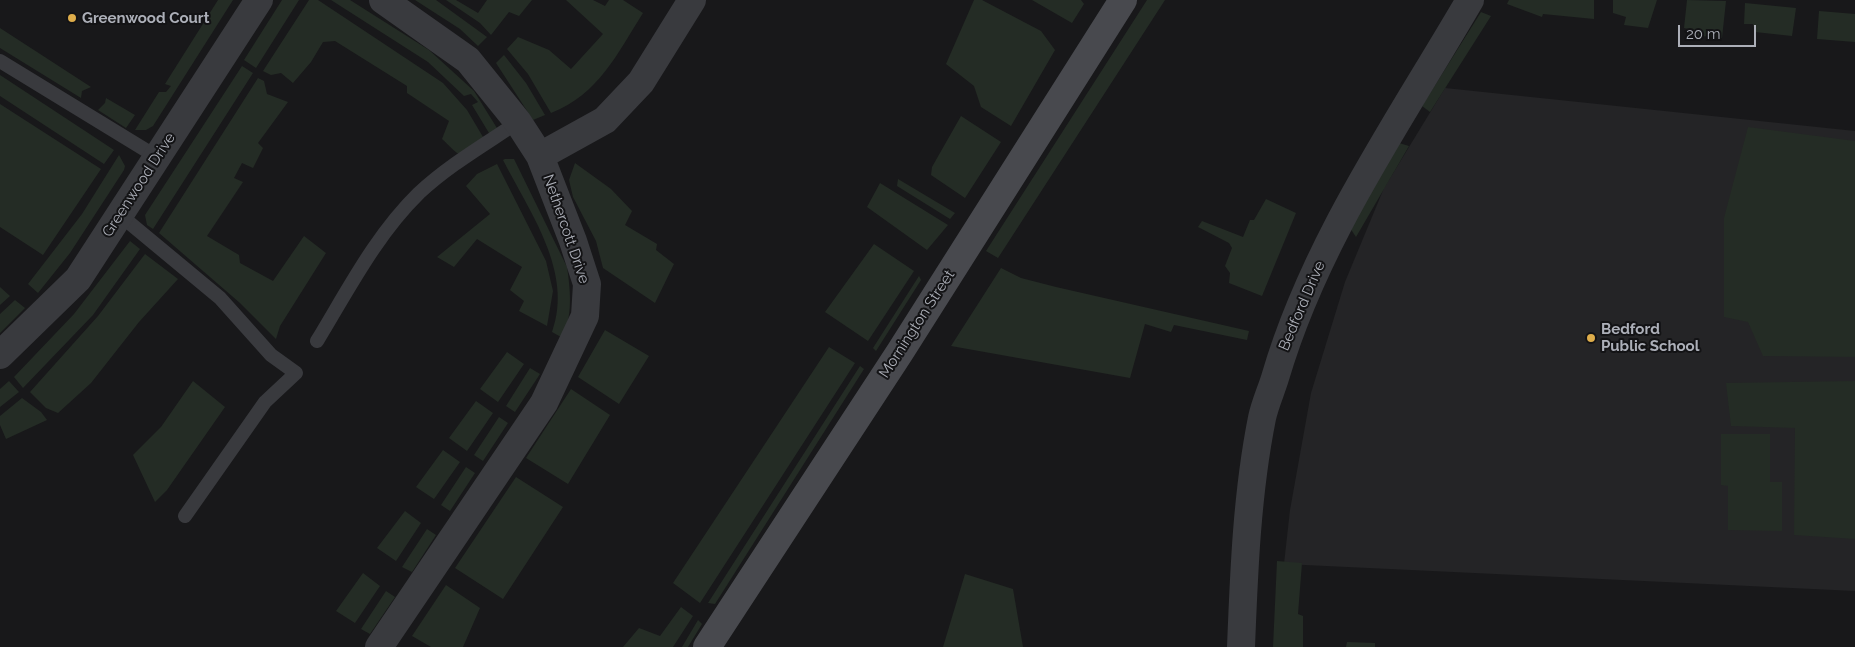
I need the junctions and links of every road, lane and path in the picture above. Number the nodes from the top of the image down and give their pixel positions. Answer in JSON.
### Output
{"nodes":[{"id":1,"x":258,"y":0,"type":"edge"},
{"id":2,"x":383,"y":0,"type":"edge"},
{"id":3,"x":692,"y":0,"type":"edge"},
{"id":4,"x":1123,"y":0,"type":"edge"},
{"id":5,"x":1470,"y":0,"type":"edge"},
{"id":6,"x":0,"y":61,"type":"edge"},
{"id":7,"x":518,"y":122,"type":"junction"},
{"id":8,"x":540,"y":156,"type":"junction"},
{"id":9,"x":157,"y":157,"type":"junction"},
{"id":10,"x":120,"y":215,"type":"junction"},
{"id":11,"x":318,"y":341,"type":"dead end"},
{"id":12,"x":0,"y":355,"type":"edge"},
{"id":13,"x":185,"y":516,"type":"dead end"},
{"id":14,"x":379,"y":647,"type":"edge"},
{"id":15,"x":707,"y":647,"type":"edge"},
{"id":16,"x":1241,"y":647,"type":"edge"}],
"edges":[{"from":1,"to":9,"type":"street","name":"Greenwood Drive"},
{"from":2,"to":7,"type":"street","name":"Nethercott Drive"},
{"from":3,"to":8,"type":"street"},
{"from":4,"to":15,"type":"main road","name":"Mornington Street"},
{"from":5,"to":16,"type":"street","name":"Bedford Drive"},
{"from":6,"to":9,"type":"lane"},
{"from":7,"to":8,"type":"street","name":"Nethercott Drive"},
{"from":7,"to":11,"type":"lane"},
{"from":8,"to":14,"type":"street","name":"Nethercott Drive"},
{"from":9,"to":10,"type":"street","name":"Greenwood Drive"},
{"from":10,"to":12,"type":"street","name":"Greenwood Drive"},
{"from":10,"to":13,"type":"lane"}]}
